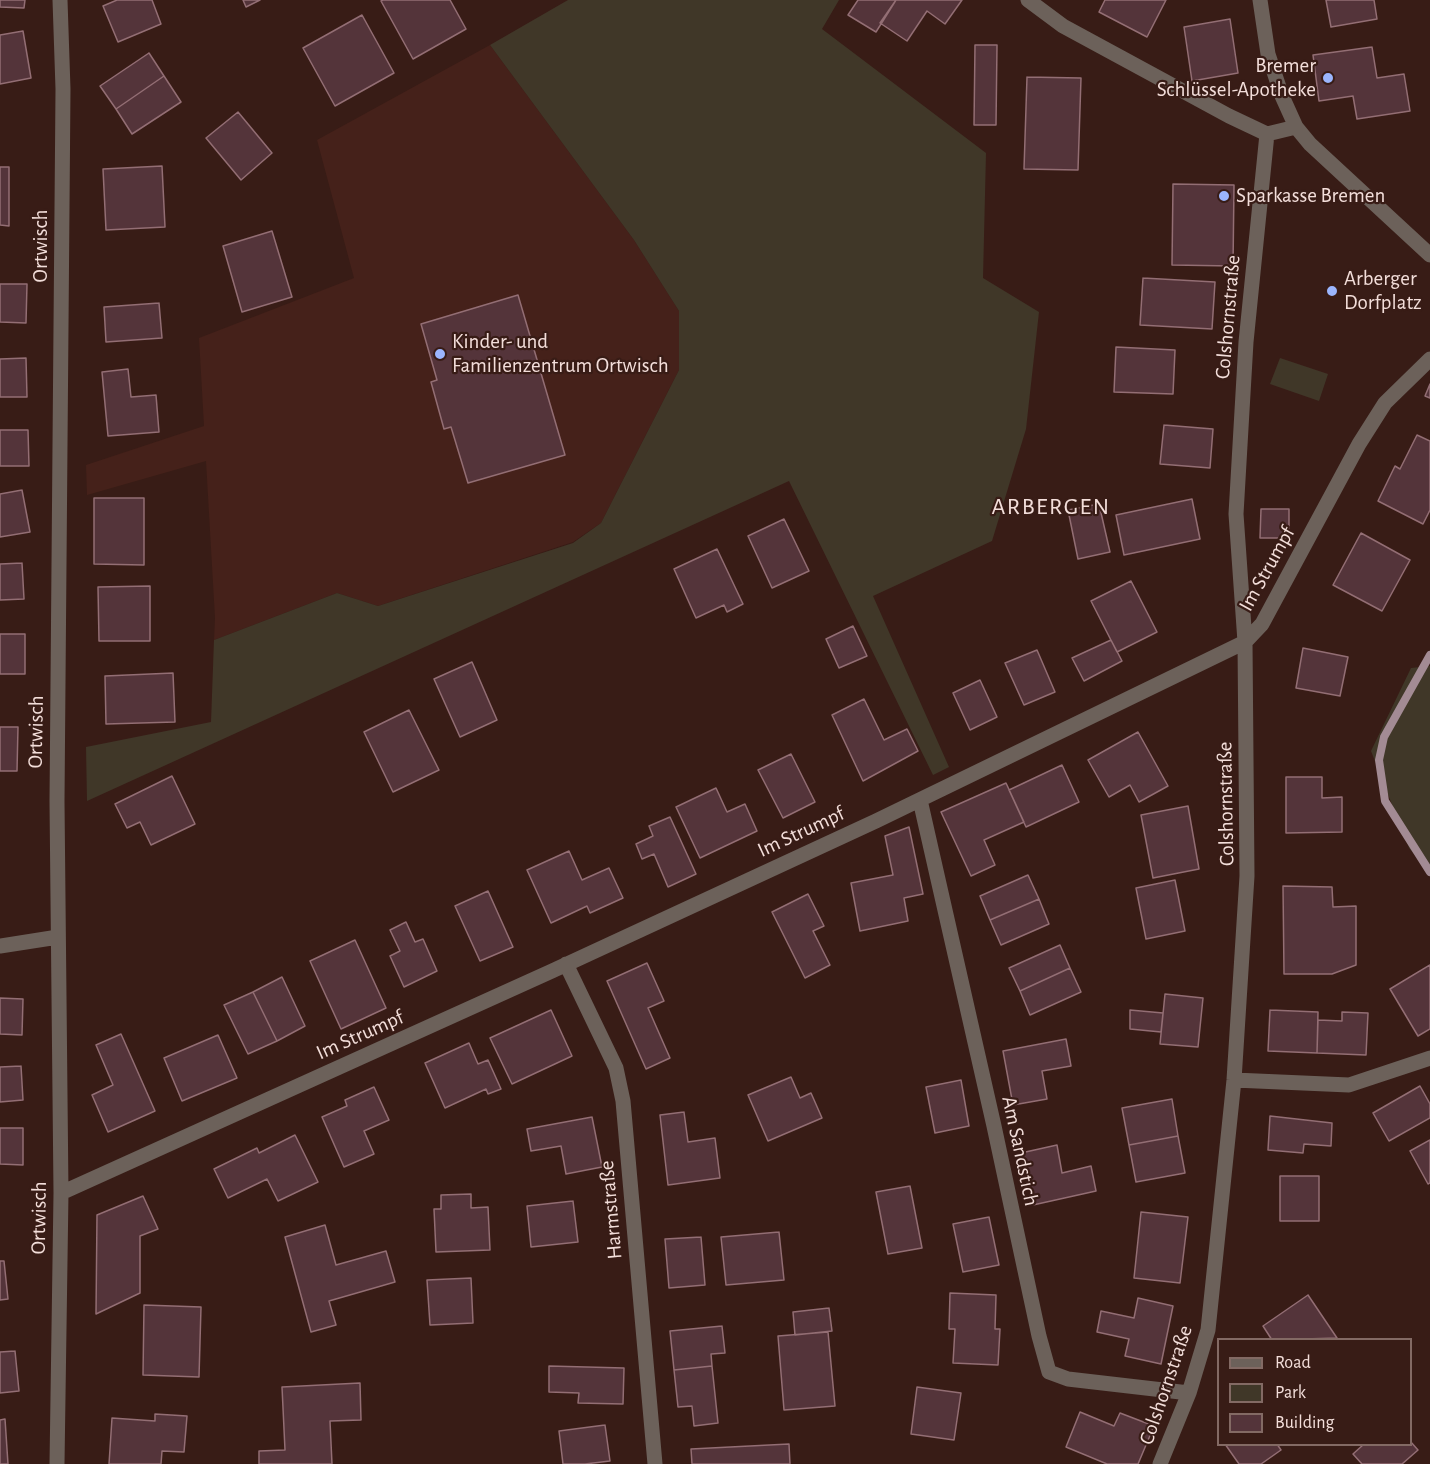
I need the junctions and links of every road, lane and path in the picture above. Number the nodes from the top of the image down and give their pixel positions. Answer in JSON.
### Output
{"nodes":[{"id":1,"x":60,"y":0,"type":"edge"},
{"id":2,"x":1028,"y":0,"type":"edge"},
{"id":3,"x":1260,"y":0,"type":"edge"},
{"id":4,"x":1296,"y":127,"type":"junction"},
{"id":5,"x":1267,"y":134,"type":"junction"},
{"id":6,"x":1430,"y":255,"type":"edge"},
{"id":7,"x":1430,"y":359,"type":"edge"},
{"id":8,"x":1245,"y":642,"type":"junction"},
{"id":9,"x":920,"y":800,"type":"junction"},
{"id":10,"x":58,"y":937,"type":"junction"},
{"id":11,"x":0,"y":946,"type":"edge"},
{"id":12,"x":566,"y":964,"type":"junction"},
{"id":13,"x":1430,"y":1058,"type":"edge"},
{"id":14,"x":1234,"y":1080,"type":"junction"},
{"id":15,"x":61,"y":1193,"type":"junction"},
{"id":16,"x":1189,"y":1394,"type":"junction"},
{"id":17,"x":57,"y":1464,"type":"edge"},
{"id":18,"x":655,"y":1464,"type":"edge"},
{"id":19,"x":1160,"y":1464,"type":"edge"}],
"edges":[{"from":1,"to":10,"type":"street","name":"Ortwisch"},
{"from":2,"to":5,"type":"street"},
{"from":3,"to":4,"type":"street"},
{"from":4,"to":5,"type":"street"},
{"from":4,"to":6,"type":"street"},
{"from":5,"to":8,"type":"street","name":"Colshornstraße"},
{"from":7,"to":8,"type":"street","name":"Im Strumpf"},
{"from":8,"to":9,"type":"street","name":"Im Strumpf"},
{"from":8,"to":14,"type":"street","name":"Colshornstraße"},
{"from":9,"to":12,"type":"street","name":"Im Strumpf"},
{"from":9,"to":16,"type":"street","name":"Am Sandstich"},
{"from":10,"to":11,"type":"street"},
{"from":10,"to":15,"type":"street","name":"Ortwisch"},
{"from":12,"to":15,"type":"street","name":"Im Strumpf"},
{"from":12,"to":18,"type":"street","name":"Harmstraße"},
{"from":13,"to":14,"type":"street"},
{"from":14,"to":16,"type":"street","name":"Colshornstraße"},
{"from":15,"to":17,"type":"street","name":"Ortwisch"},
{"from":16,"to":19,"type":"street","name":"Colshornstraße"}]}
